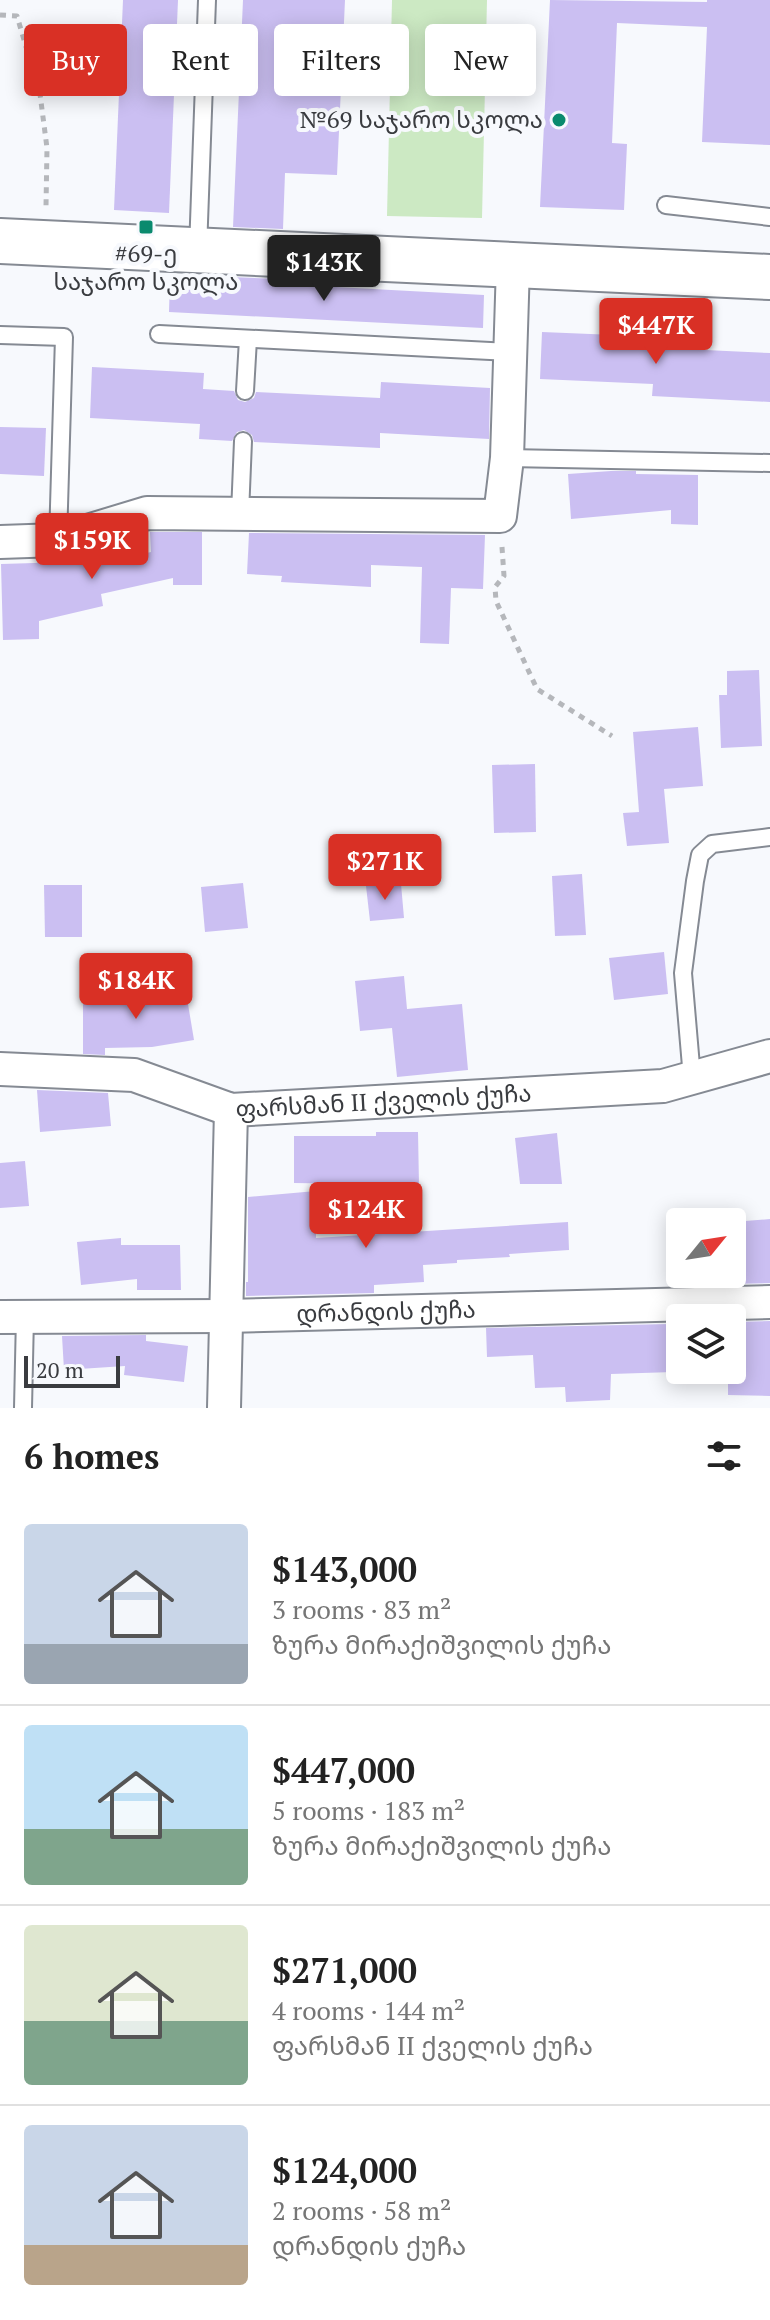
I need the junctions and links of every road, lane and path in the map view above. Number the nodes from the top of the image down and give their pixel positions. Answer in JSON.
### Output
{"nodes":[{"id":1,"x":207,"y":0,"type":"edge"},
{"id":2,"x":0,"y":15,"type":"edge"},
{"id":3,"x":666,"y":205,"type":"dead end"},
{"id":4,"x":770,"y":217,"type":"edge"},
{"id":5,"x":0,"y":241,"type":"edge"},
{"id":6,"x":45,"y":243,"type":"junction"},
{"id":7,"x":198,"y":251,"type":"junction"},
{"id":8,"x":513,"y":265,"type":"junction"},
{"id":9,"x":770,"y":277,"type":"edge"},
{"id":10,"x":159,"y":334,"type":"dead end"},
{"id":11,"x":0,"y":335,"type":"edge"},
{"id":12,"x":248,"y":339,"type":"junction"},
{"id":13,"x":510,"y":352,"type":"junction"},
{"id":14,"x":245,"y":391,"type":"dead end"},
{"id":15,"x":243,"y":441,"type":"dead end"},
{"id":16,"x":507,"y":458,"type":"junction"},
{"id":17,"x":770,"y":463,"type":"edge"},
{"id":18,"x":240,"y":514,"type":"junction"},
{"id":19,"x":500,"y":516,"type":"junction"},
{"id":20,"x":58,"y":540,"type":"junction"},
{"id":21,"x":0,"y":542,"type":"edge"},
{"id":22,"x":612,"y":736,"type":"dead end"},
{"id":23,"x":770,"y":837,"type":"edge"},
{"id":24,"x":770,"y":1056,"type":"edge"},
{"id":25,"x":0,"y":1069,"type":"edge"},
{"id":26,"x":692,"y":1078,"type":"junction"},
{"id":27,"x":231,"y":1110,"type":"junction"},
{"id":28,"x":770,"y":1302,"type":"edge"},
{"id":29,"x":226,"y":1316,"type":"junction"},
{"id":30,"x":12,"y":1317,"type":"edge"},
{"id":31,"x":23,"y":1408,"type":"edge"},
{"id":32,"x":224,"y":1408,"type":"edge"}],
"edges":[{"from":1,"to":7,"type":"lane"},
{"from":2,"to":6,"type":"path"},
{"from":3,"to":4,"type":"lane"},
{"from":5,"to":6,"type":"street"},
{"from":6,"to":7,"type":"street"},
{"from":7,"to":8,"type":"street"},
{"from":8,"to":9,"type":"street"},
{"from":8,"to":13,"type":"street"},
{"from":10,"to":12,"type":"lane"},
{"from":11,"to":20,"type":"lane"},
{"from":12,"to":13,"type":"lane"},
{"from":12,"to":14,"type":"lane"},
{"from":13,"to":16,"type":"street"},
{"from":15,"to":18,"type":"lane"},
{"from":16,"to":17,"type":"lane"},
{"from":16,"to":19,"type":"street"},
{"from":18,"to":19,"type":"street"},
{"from":18,"to":20,"type":"street"},
{"from":19,"to":22,"type":"path"},
{"from":20,"to":21,"type":"street"},
{"from":23,"to":26,"type":"lane"},
{"from":24,"to":26,"type":"street","name":"ფარსმან II ქველის ქუჩა"},
{"from":25,"to":27,"type":"street","name":"ფარსმან II ქველის ქუჩა"},
{"from":26,"to":27,"type":"street","name":"ფარსმან II ქველის ქუჩა"},
{"from":27,"to":29,"type":"street"},
{"from":28,"to":29,"type":"street","name":"დრანდის ქუჩა"},
{"from":29,"to":30,"type":"street","name":"დრანდის ქუჩა"},
{"from":29,"to":32,"type":"street"},
{"from":30,"to":31,"type":"lane"}]}
